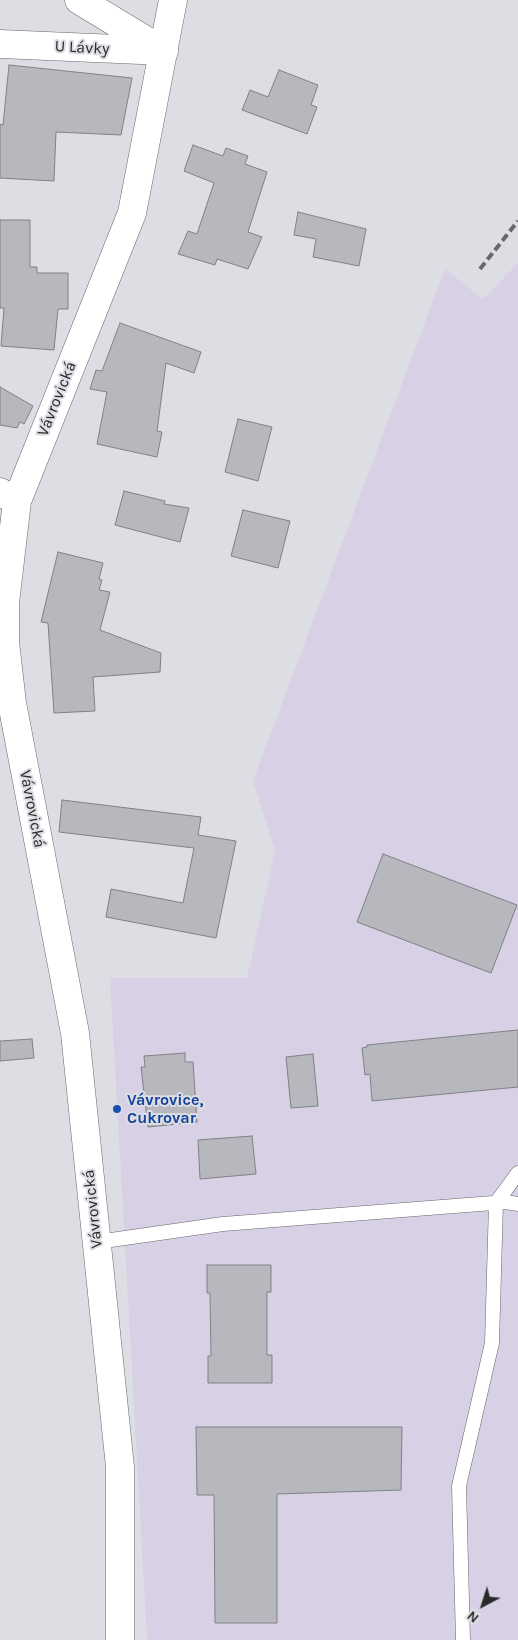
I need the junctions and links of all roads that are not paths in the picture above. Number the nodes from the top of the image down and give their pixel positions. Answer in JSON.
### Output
{"nodes":[{"id":1,"x":78,"y":0,"type":"edge"},
{"id":2,"x":173,"y":0,"type":"edge"},
{"id":3,"x":0,"y":44,"type":"edge"},
{"id":4,"x":164,"y":51,"type":"junction"},
{"id":5,"x":9,"y":497,"type":"edge"},
{"id":6,"x":518,"y":1173,"type":"edge"},
{"id":7,"x":496,"y":1203,"type":"junction"},
{"id":8,"x":518,"y":1204,"type":"edge"},
{"id":9,"x":97,"y":1242,"type":"junction"},
{"id":10,"x":120,"y":1640,"type":"edge"},
{"id":11,"x":463,"y":1640,"type":"edge"}],
"edges":[{"from":1,"to":4,"type":"street"},
{"from":2,"to":4,"type":"street","name":"Vávrovická"},
{"from":3,"to":4,"type":"street","name":"U Lávky"},
{"from":4,"to":5,"type":"street","name":"Vávrovická"},
{"from":5,"to":9,"type":"street","name":"Vávrovická"},
{"from":6,"to":7,"type":"lane"},
{"from":7,"to":8,"type":"lane"},
{"from":7,"to":9,"type":"lane"},
{"from":7,"to":11,"type":"lane"},
{"from":9,"to":10,"type":"street","name":"Vávrovická"}]}
